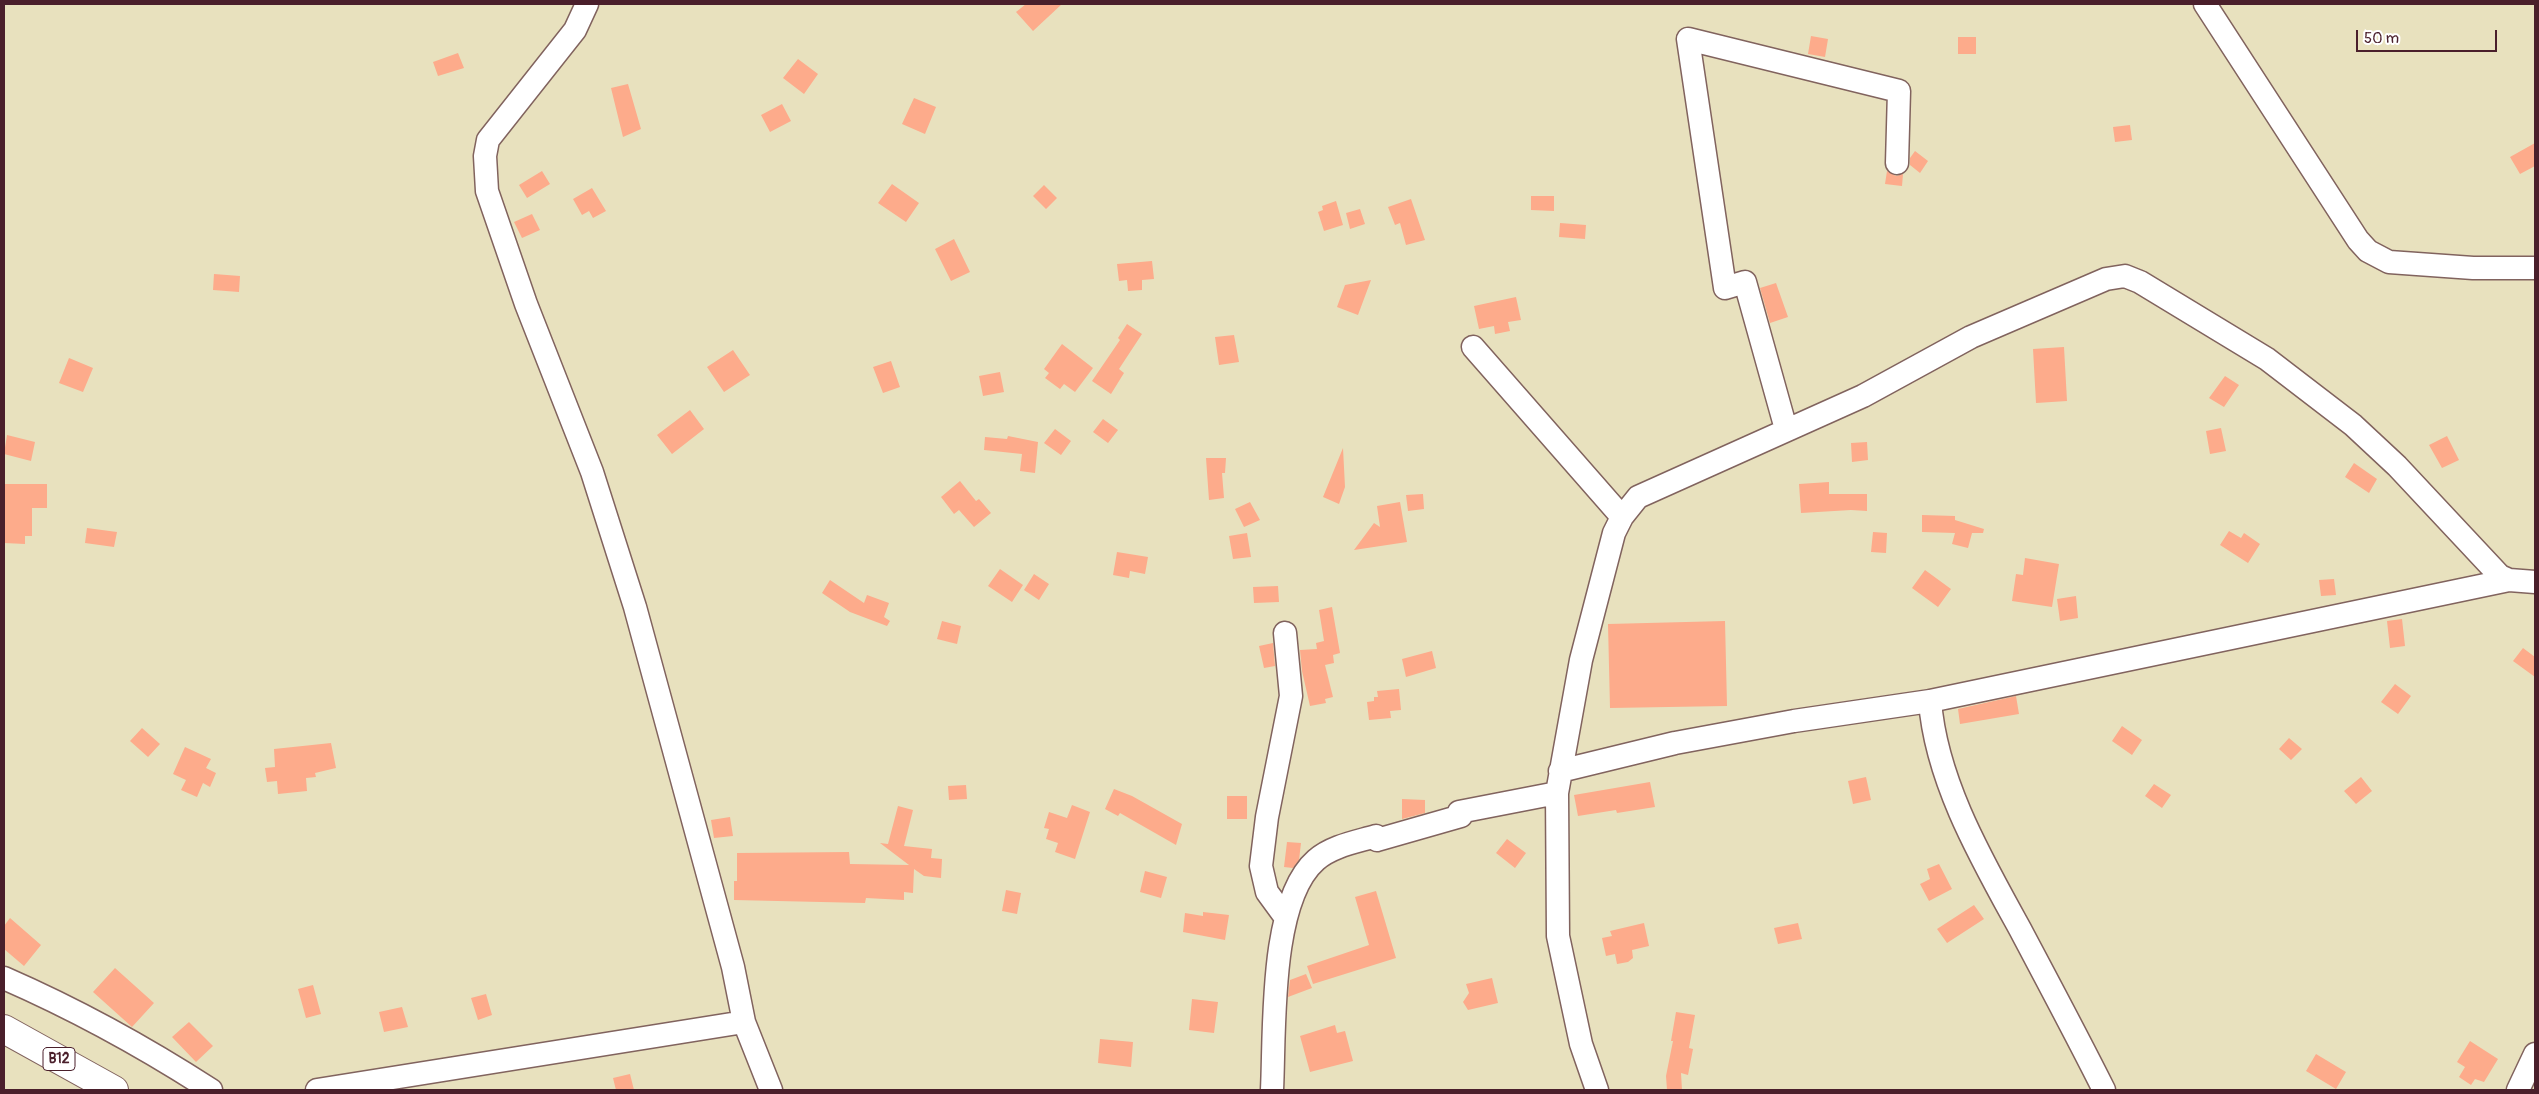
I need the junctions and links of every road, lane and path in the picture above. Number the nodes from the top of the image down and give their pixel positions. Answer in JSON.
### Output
{"nodes":[{"id":1,"x":587,"y":4,"type":"edge"},
{"id":2,"x":2205,"y":4,"type":"edge"},
{"id":3,"x":1897,"y":163,"type":"dead end"},
{"id":4,"x":2535,"y":268,"type":"edge"},
{"id":5,"x":1473,"y":347,"type":"dead end"},
{"id":6,"x":1786,"y":429,"type":"junction"},
{"id":7,"x":1622,"y":516,"type":"junction"},
{"id":8,"x":2509,"y":580,"type":"junction"},
{"id":9,"x":2535,"y":582,"type":"edge"},
{"id":10,"x":1285,"y":634,"type":"dead end"},
{"id":11,"x":1930,"y":701,"type":"junction"},
{"id":12,"x":1558,"y":782,"type":"junction"},
{"id":13,"x":1286,"y":918,"type":"junction"},
{"id":14,"x":4,"y":978,"type":"edge"},
{"id":15,"x":744,"y":1022,"type":"junction"},
{"id":16,"x":4,"y":1029,"type":"edge"},
{"id":17,"x":2535,"y":1054,"type":"edge"},
{"id":18,"x":114,"y":1090,"type":"edge"},
{"id":19,"x":211,"y":1090,"type":"edge"},
{"id":20,"x":318,"y":1090,"type":"edge"},
{"id":21,"x":771,"y":1090,"type":"edge"},
{"id":22,"x":1272,"y":1090,"type":"edge"},
{"id":23,"x":1597,"y":1090,"type":"edge"},
{"id":24,"x":2104,"y":1090,"type":"edge"},
{"id":25,"x":2518,"y":1090,"type":"edge"}],
"edges":[{"from":1,"to":15,"type":"street"},
{"from":2,"to":4,"type":"street"},
{"from":3,"to":6,"type":"street"},
{"from":5,"to":7,"type":"street"},
{"from":6,"to":7,"type":"street"},
{"from":6,"to":8,"type":"street"},
{"from":7,"to":12,"type":"street"},
{"from":8,"to":9,"type":"street"},
{"from":8,"to":11,"type":"street"},
{"from":10,"to":13,"type":"street"},
{"from":11,"to":12,"type":"street"},
{"from":11,"to":24,"type":"street"},
{"from":12,"to":13,"type":"street"},
{"from":12,"to":23,"type":"street"},
{"from":13,"to":22,"type":"street"},
{"from":14,"to":19,"type":"street"},
{"from":15,"to":20,"type":"street"},
{"from":15,"to":21,"type":"street"},
{"from":16,"to":18,"type":"highway","number":"B12"},
{"from":17,"to":25,"type":"street"}]}
